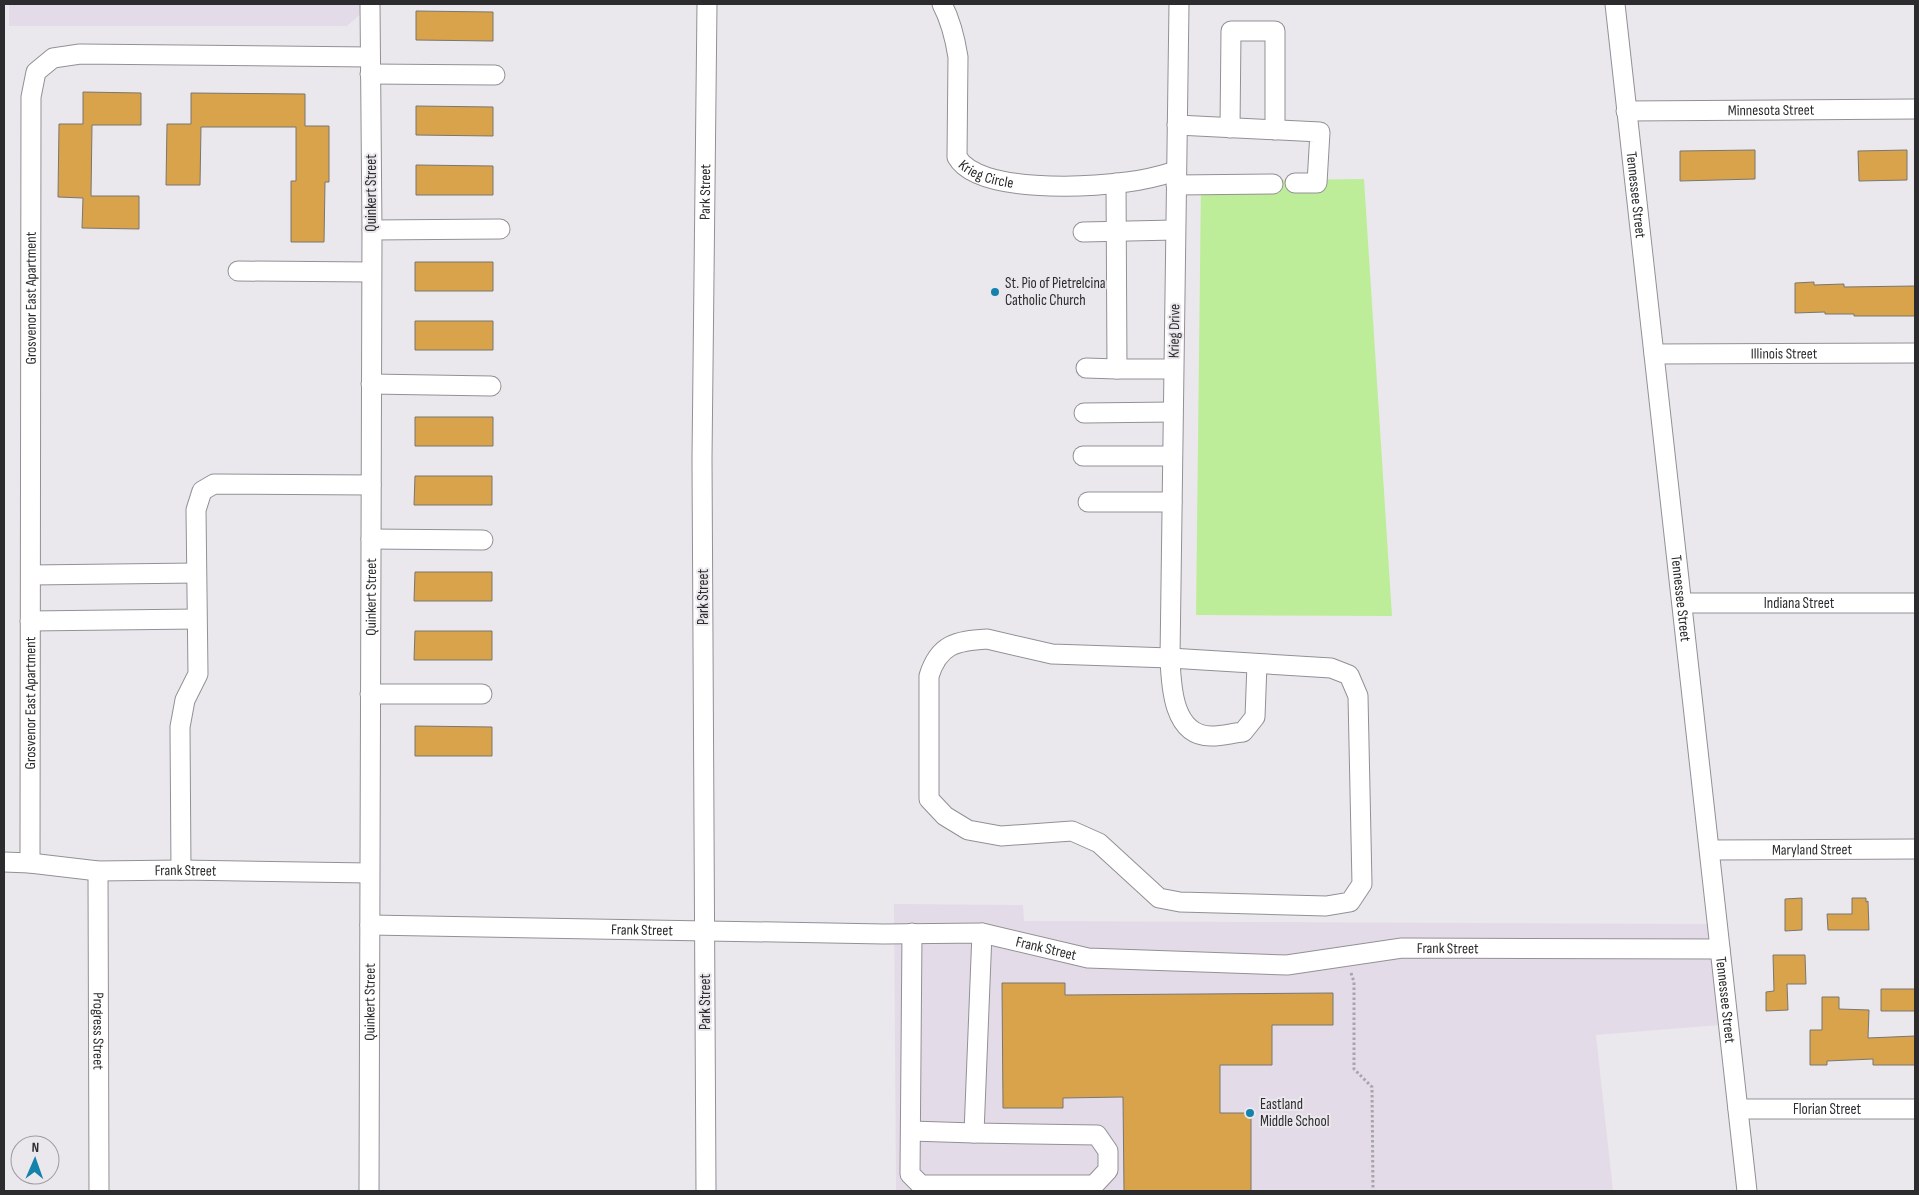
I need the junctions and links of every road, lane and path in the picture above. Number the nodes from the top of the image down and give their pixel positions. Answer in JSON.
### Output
{"nodes":[{"id":1,"x":370,"y":4,"type":"edge"},
{"id":2,"x":707,"y":4,"type":"edge"},
{"id":3,"x":942,"y":4,"type":"edge"},
{"id":4,"x":1179,"y":4,"type":"edge"},
{"id":5,"x":1614,"y":4,"type":"edge"},
{"id":6,"x":370,"y":66,"type":"junction"},
{"id":7,"x":495,"y":75,"type":"dead end"},
{"id":8,"x":1915,"y":109,"type":"edge"},
{"id":9,"x":1626,"y":110,"type":"junction"},
{"id":10,"x":1177,"y":125,"type":"junction"},
{"id":11,"x":1230,"y":128,"type":"junction"},
{"id":12,"x":1275,"y":130,"type":"junction"},
{"id":13,"x":1176,"y":178,"type":"junction"},
{"id":14,"x":1116,"y":183,"type":"junction"},
{"id":15,"x":1295,"y":183,"type":"dead end"},
{"id":16,"x":1273,"y":184,"type":"dead end"},
{"id":17,"x":500,"y":229,"type":"dead end"},
{"id":18,"x":372,"y":230,"type":"junction"},
{"id":19,"x":1175,"y":230,"type":"junction"},
{"id":20,"x":1117,"y":231,"type":"junction"},
{"id":21,"x":1083,"y":232,"type":"dead end"},
{"id":22,"x":238,"y":271,"type":"dead end"},
{"id":23,"x":370,"y":272,"type":"junction"},
{"id":24,"x":1915,"y":353,"type":"edge"},
{"id":25,"x":1654,"y":354,"type":"junction"},
{"id":26,"x":1086,"y":368,"type":"dead end"},
{"id":27,"x":1118,"y":369,"type":"junction"},
{"id":28,"x":1173,"y":370,"type":"junction"},
{"id":29,"x":371,"y":384,"type":"junction"},
{"id":30,"x":491,"y":386,"type":"dead end"},
{"id":31,"x":1173,"y":412,"type":"junction"},
{"id":32,"x":1084,"y":413,"type":"dead end"},
{"id":33,"x":1082,"y":456,"type":"dead end"},
{"id":34,"x":1172,"y":456,"type":"junction"},
{"id":35,"x":371,"y":485,"type":"junction"},
{"id":36,"x":1088,"y":502,"type":"dead end"},
{"id":37,"x":1172,"y":502,"type":"junction"},
{"id":38,"x":371,"y":539,"type":"junction"},
{"id":39,"x":484,"y":540,"type":"dead end"},
{"id":40,"x":196,"y":573,"type":"junction"},
{"id":41,"x":31,"y":575,"type":"junction"},
{"id":42,"x":1683,"y":603,"type":"junction"},
{"id":43,"x":1915,"y":603,"type":"edge"},
{"id":44,"x":196,"y":618,"type":"junction"},
{"id":45,"x":30,"y":621,"type":"junction"},
{"id":46,"x":1170,"y":658,"type":"junction"},
{"id":47,"x":1256,"y":664,"type":"junction"},
{"id":48,"x":370,"y":694,"type":"junction"},
{"id":49,"x":482,"y":694,"type":"dead end"},
{"id":50,"x":1915,"y":849,"type":"edge"},
{"id":51,"x":1710,"y":850,"type":"junction"},
{"id":52,"x":4,"y":862,"type":"edge"},
{"id":53,"x":30,"y":863,"type":"junction"},
{"id":54,"x":181,"y":870,"type":"junction"},
{"id":55,"x":98,"y":872,"type":"junction"},
{"id":56,"x":369,"y":872,"type":"junction"},
{"id":57,"x":370,"y":925,"type":"junction"},
{"id":58,"x":704,"y":930,"type":"junction"},
{"id":59,"x":912,"y":934,"type":"junction"},
{"id":60,"x":982,"y":934,"type":"junction"},
{"id":61,"x":1720,"y":950,"type":"junction"},
{"id":62,"x":1346,"y":958,"type":"junction"},
{"id":63,"x":1738,"y":1109,"type":"junction"},
{"id":64,"x":1915,"y":1109,"type":"edge"},
{"id":65,"x":911,"y":1131,"type":"junction"},
{"id":66,"x":974,"y":1133,"type":"junction"},
{"id":67,"x":99,"y":1191,"type":"edge"},
{"id":68,"x":370,"y":1191,"type":"edge"},
{"id":69,"x":706,"y":1191,"type":"edge"},
{"id":70,"x":1373,"y":1191,"type":"edge"},
{"id":71,"x":1748,"y":1191,"type":"edge"}],
"edges":[{"from":1,"to":6,"type":"street","name":"Quinkert Street"},
{"from":2,"to":58,"type":"street","name":"Park Street"},
{"from":3,"to":14,"type":"street","name":"Krieg Circle"},
{"from":4,"to":10,"type":"street","name":"Krieg Drive"},
{"from":5,"to":9,"type":"street","name":"Tennessee Street"},
{"from":6,"to":7,"type":"street","name":"Grosvenor East Apartment"},
{"from":6,"to":18,"type":"street","name":"Quinkert Street"},
{"from":6,"to":41,"type":"street","name":"Grosvenor East Apartment"},
{"from":8,"to":9,"type":"street","name":"Minnesota Street"},
{"from":9,"to":25,"type":"street","name":"Tennessee Street"},
{"from":10,"to":11,"type":"street"},
{"from":10,"to":13,"type":"street","name":"Krieg Drive"},
{"from":11,"to":12,"type":"street"},
{"from":11,"to":12,"type":"street"},
{"from":12,"to":15,"type":"street"},
{"from":13,"to":14,"type":"street","name":"Krieg Circle"},
{"from":13,"to":16,"type":"street","name":"Krieg Circle"},
{"from":13,"to":19,"type":"street","name":"Krieg Drive"},
{"from":14,"to":20,"type":"street"},
{"from":17,"to":18,"type":"street"},
{"from":18,"to":23,"type":"street","name":"Quinkert Street"},
{"from":19,"to":20,"type":"street"},
{"from":19,"to":28,"type":"street","name":"Krieg Drive"},
{"from":20,"to":21,"type":"street"},
{"from":20,"to":27,"type":"street"},
{"from":22,"to":23,"type":"street"},
{"from":23,"to":29,"type":"street","name":"Quinkert Street"},
{"from":24,"to":25,"type":"street","name":"Illinois Street"},
{"from":25,"to":42,"type":"street","name":"Tennessee Street"},
{"from":26,"to":27,"type":"street"},
{"from":27,"to":28,"type":"street"},
{"from":28,"to":31,"type":"street","name":"Krieg Drive"},
{"from":29,"to":30,"type":"street"},
{"from":29,"to":35,"type":"street","name":"Quinkert Street"},
{"from":31,"to":32,"type":"street"},
{"from":31,"to":34,"type":"street","name":"Krieg Drive"},
{"from":33,"to":34,"type":"street"},
{"from":34,"to":37,"type":"street","name":"Krieg Drive"},
{"from":35,"to":38,"type":"street","name":"Quinkert Street"},
{"from":35,"to":40,"type":"street"},
{"from":36,"to":37,"type":"street"},
{"from":37,"to":46,"type":"street","name":"Krieg Drive"},
{"from":38,"to":39,"type":"street"},
{"from":38,"to":48,"type":"street","name":"Quinkert Street"},
{"from":40,"to":41,"type":"street"},
{"from":40,"to":44,"type":"street"},
{"from":41,"to":45,"type":"street","name":"Grosvenor East Apartment"},
{"from":42,"to":43,"type":"street","name":"Indiana Street"},
{"from":42,"to":51,"type":"street","name":"Tennessee Street"},
{"from":44,"to":45,"type":"street"},
{"from":44,"to":54,"type":"street"},
{"from":45,"to":53,"type":"street","name":"Grosvenor East Apartment"},
{"from":46,"to":47,"type":"street"},
{"from":46,"to":47,"type":"street","name":"Krieg Drive"},
{"from":46,"to":47,"type":"street"},
{"from":48,"to":49,"type":"street"},
{"from":48,"to":56,"type":"street","name":"Quinkert Street"},
{"from":50,"to":51,"type":"street","name":"Maryland Street"},
{"from":51,"to":61,"type":"street","name":"Tennessee Street"},
{"from":52,"to":53,"type":"street","name":"Frank Street"},
{"from":53,"to":55,"type":"street","name":"Frank Street"},
{"from":54,"to":55,"type":"street","name":"Frank Street"},
{"from":54,"to":56,"type":"street","name":"Frank Street"},
{"from":55,"to":67,"type":"street","name":"Progress Street"},
{"from":56,"to":57,"type":"street","name":"Quinkert Street"},
{"from":57,"to":58,"type":"street","name":"Frank Street"},
{"from":57,"to":68,"type":"street","name":"Quinkert Street"},
{"from":58,"to":59,"type":"street","name":"Frank Street"},
{"from":58,"to":69,"type":"street","name":"Park Street"},
{"from":59,"to":60,"type":"street","name":"Frank Street"},
{"from":59,"to":65,"type":"street"},
{"from":60,"to":62,"type":"street","name":"Frank Street"},
{"from":60,"to":66,"type":"street"},
{"from":61,"to":62,"type":"street","name":"Frank Street"},
{"from":61,"to":63,"type":"street","name":"Tennessee Street"},
{"from":62,"to":70,"type":"path"},
{"from":63,"to":64,"type":"street","name":"Florian Street"},
{"from":63,"to":71,"type":"street","name":"Tennessee Street"},
{"from":65,"to":66,"type":"street"},
{"from":65,"to":66,"type":"street"}]}
